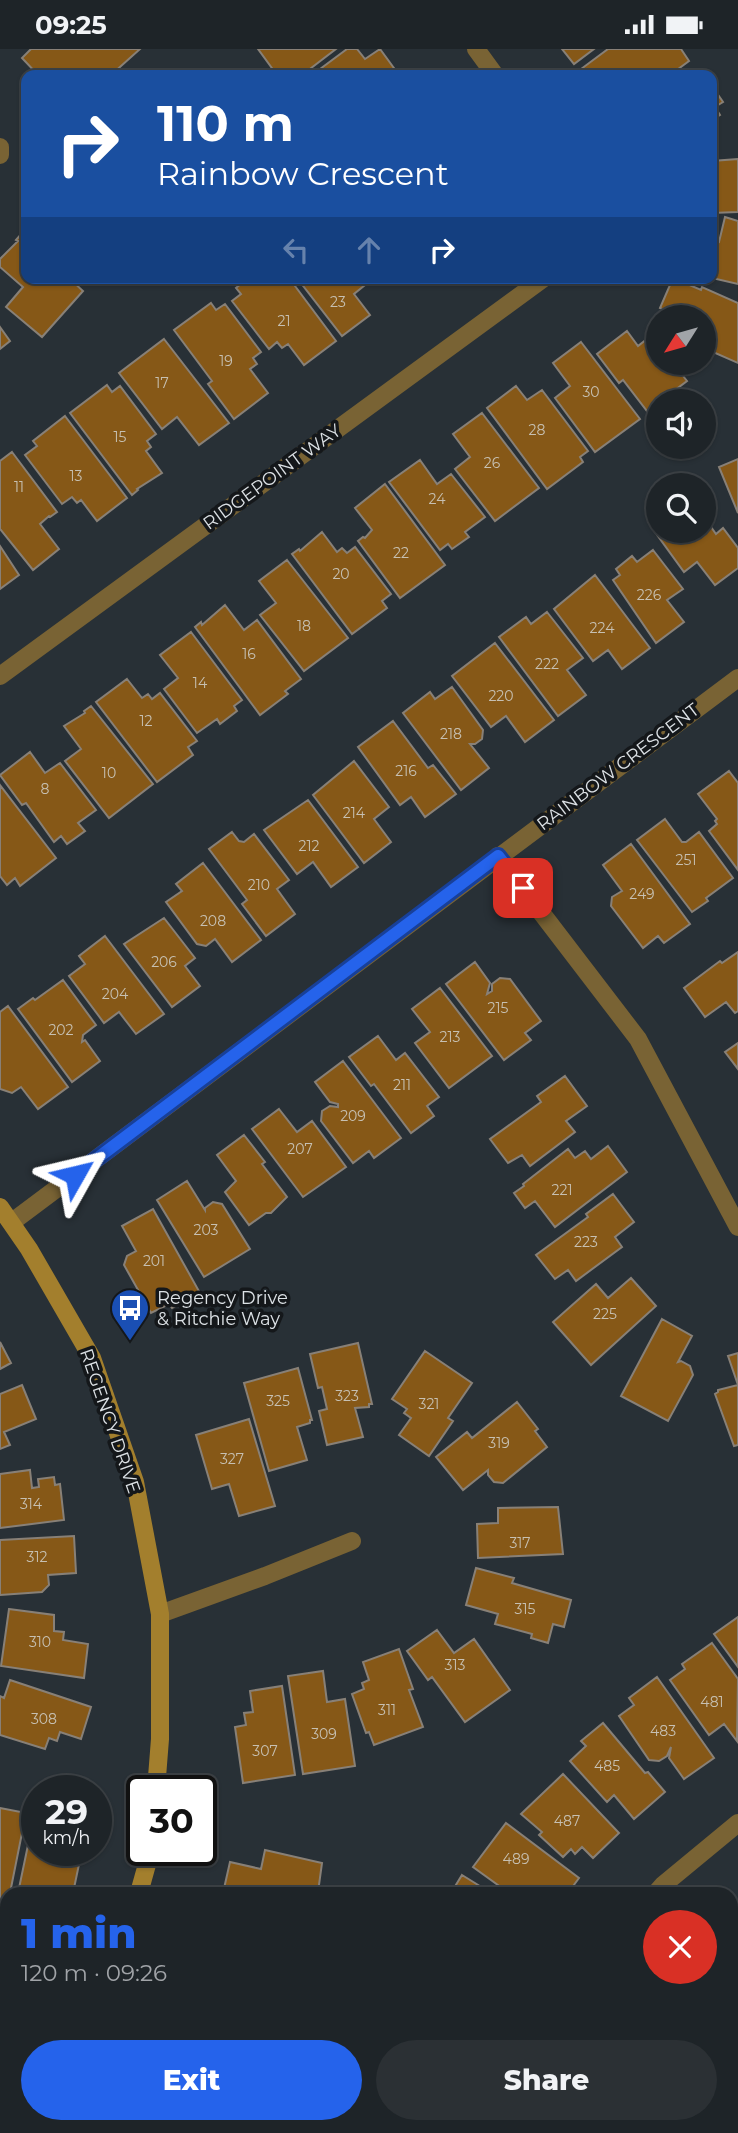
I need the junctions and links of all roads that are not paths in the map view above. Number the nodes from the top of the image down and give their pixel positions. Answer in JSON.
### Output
{"nodes":[{"id":1,"x":476,"y":49,"type":"edge"},
{"id":2,"x":491,"y":70,"type":"edge"},
{"id":3,"x":0,"y":148,"type":"edge"},
{"id":4,"x":0,"y":155,"type":"edge"},
{"id":5,"x":536,"y":284,"type":"edge"},
{"id":6,"x":0,"y":675,"type":"edge"},
{"id":7,"x":738,"y":678,"type":"edge"},
{"id":8,"x":498,"y":856,"type":"junction"},
{"id":9,"x":0,"y":1207,"type":"edge"},
{"id":10,"x":12,"y":1222,"type":"junction"},
{"id":11,"x":738,"y":1227,"type":"edge"},
{"id":12,"x":352,"y":1541,"type":"dead end"},
{"id":13,"x":160,"y":1614,"type":"junction"},
{"id":14,"x":157,"y":1775,"type":"edge"},
{"id":15,"x":738,"y":1823,"type":"edge"},
{"id":16,"x":147,"y":1866,"type":"edge"},
{"id":17,"x":141,"y":1887,"type":"edge"},
{"id":18,"x":661,"y":1887,"type":"edge"}],
"edges":[{"from":1,"to":2,"type":"street"},
{"from":3,"to":4,"type":"street"},
{"from":5,"to":6,"type":"street","name":"RIDGEPOINT WAY"},
{"from":7,"to":8,"type":"street","name":"RAINBOW CRESCENT"},
{"from":8,"to":10,"type":"street","name":"RAINBOW CRESCENT"},
{"from":8,"to":11,"type":"street"},
{"from":9,"to":10,"type":"street","name":"REGENCY DRIVE"},
{"from":10,"to":13,"type":"street","name":"REGENCY DRIVE"},
{"from":12,"to":13,"type":"street"},
{"from":13,"to":14,"type":"street","name":"REGENCY DRIVE"},
{"from":15,"to":18,"type":"street"},
{"from":16,"to":17,"type":"street"}]}
